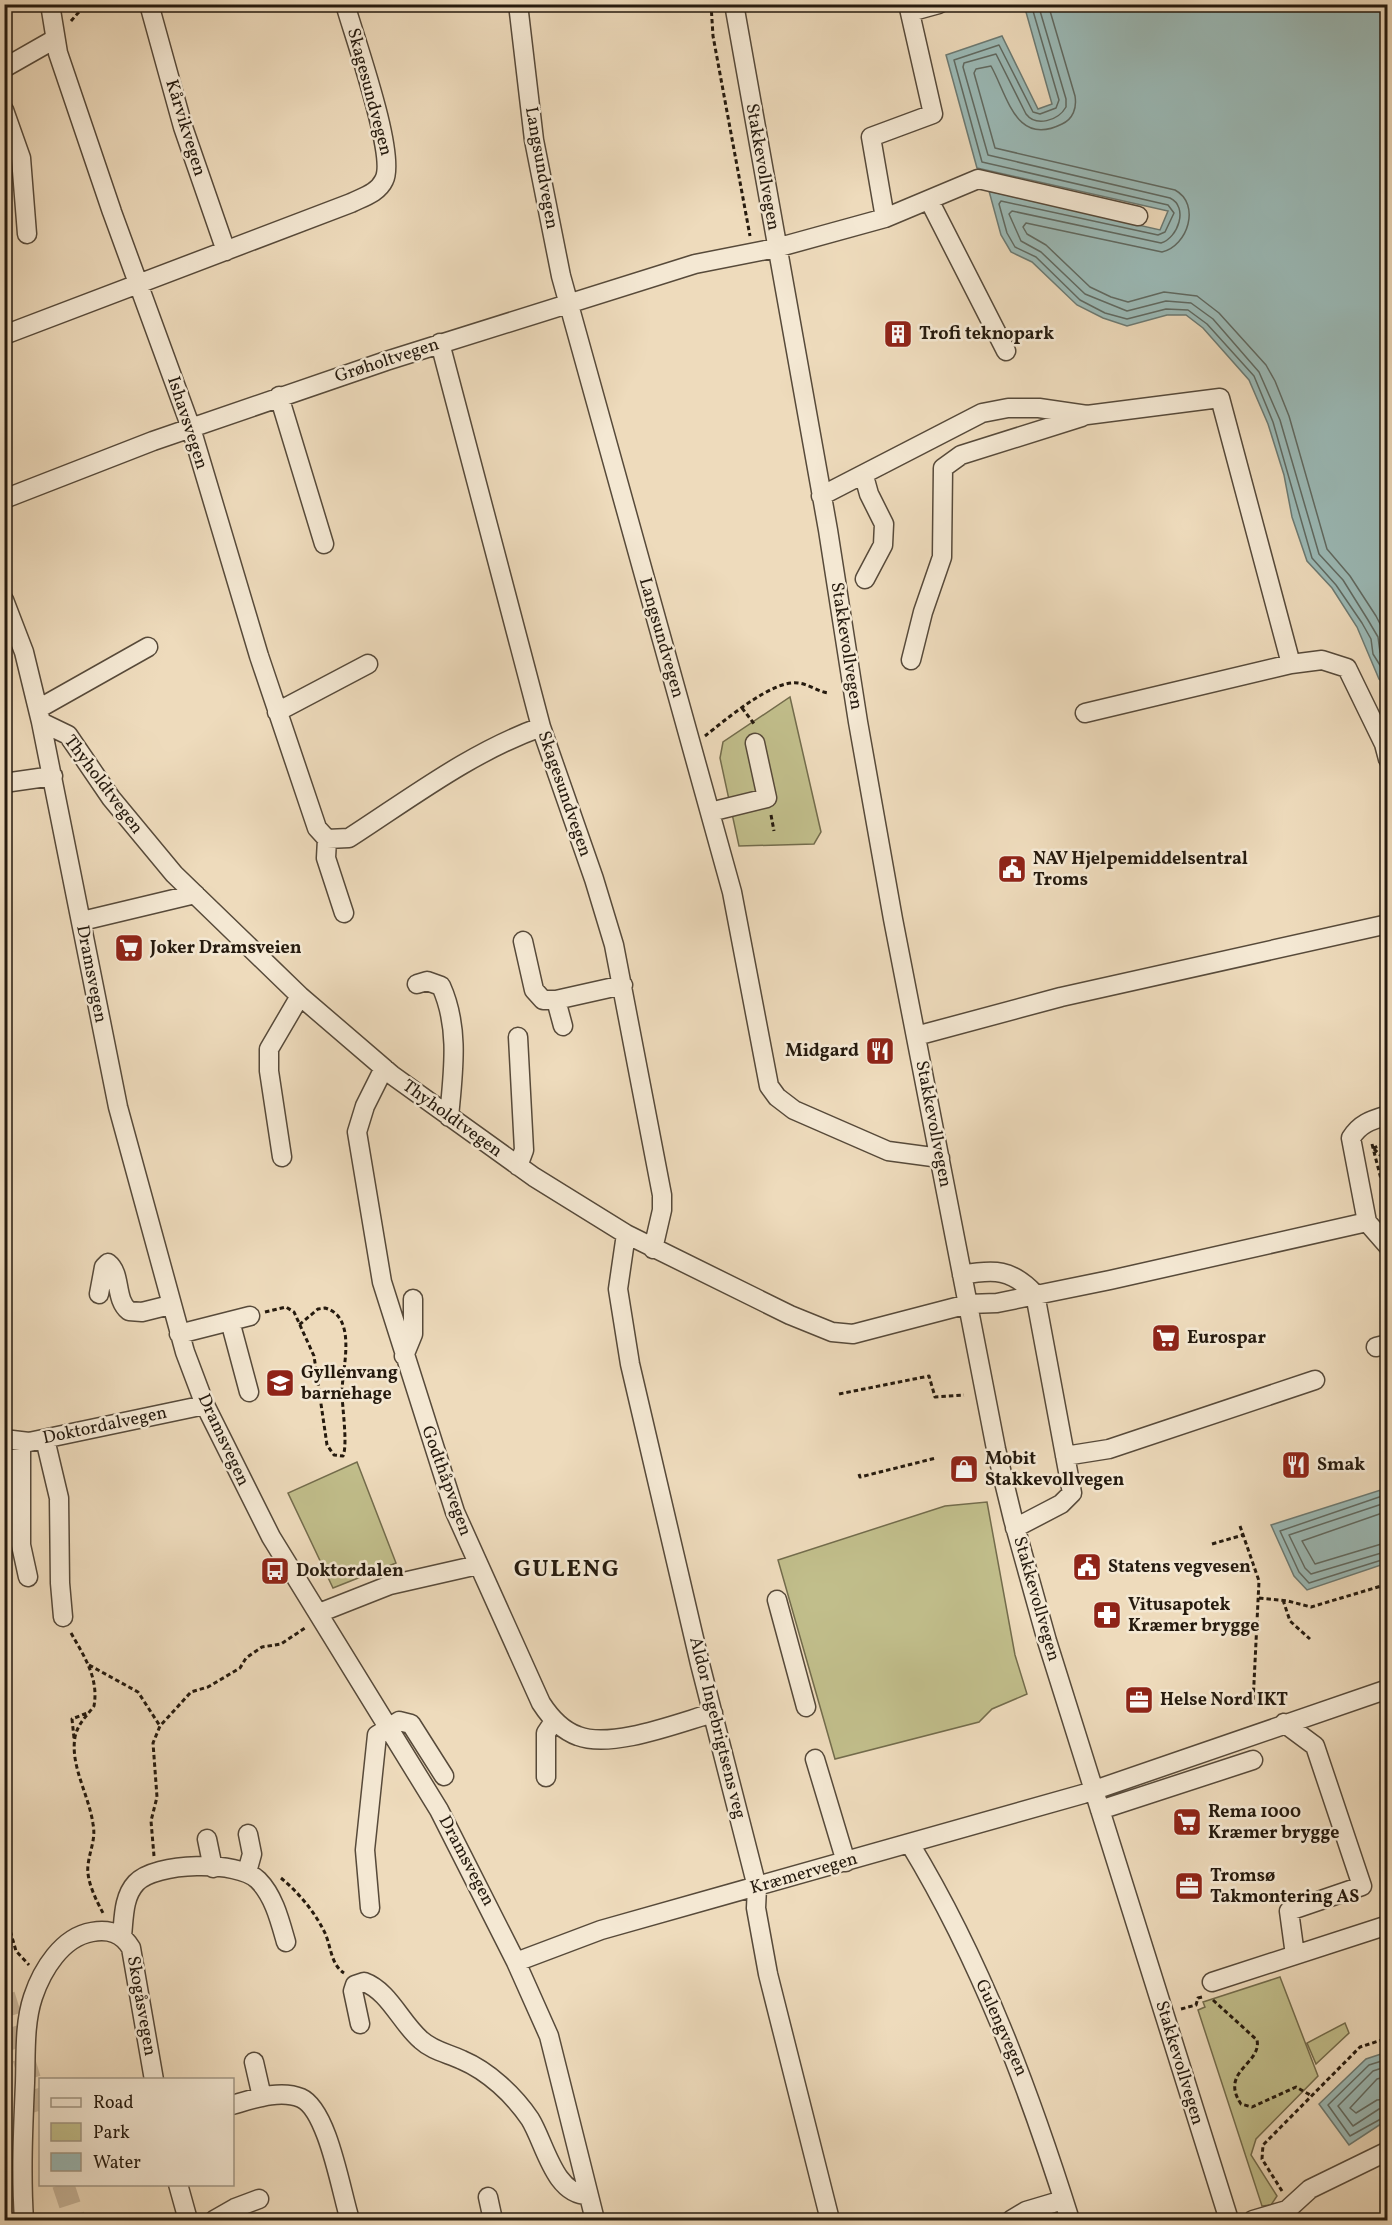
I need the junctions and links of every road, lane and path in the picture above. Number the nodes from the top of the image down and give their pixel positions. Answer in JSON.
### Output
{"nodes":[{"id":1,"x":50,"y":4,"type":"edge"},
{"id":2,"x":149,"y":4,"type":"edge"},
{"id":3,"x":345,"y":4,"type":"edge"},
{"id":4,"x":518,"y":4,"type":"edge"},
{"id":5,"x":711,"y":4,"type":"edge"},
{"id":6,"x":734,"y":4,"type":"edge"},
{"id":7,"x":939,"y":4,"type":"edge"},
{"id":8,"x":909,"y":8,"type":"edge"},
{"id":9,"x":55,"y":39,"type":"junction"},
{"id":10,"x":4,"y":68,"type":"edge"},
{"id":11,"x":4,"y":110,"type":"edge"},
{"id":12,"x":929,"y":200,"type":"junction"},
{"id":13,"x":1137,"y":216,"type":"dead end"},
{"id":14,"x":885,"y":218,"type":"junction"},
{"id":15,"x":27,"y":234,"type":"dead end"},
{"id":16,"x":751,"y":238,"type":"dead end"},
{"id":17,"x":776,"y":248,"type":"junction"},
{"id":18,"x":226,"y":251,"type":"junction"},
{"id":19,"x":137,"y":283,"type":"junction"},
{"id":20,"x":570,"y":302,"type":"junction"},
{"id":21,"x":4,"y":335,"type":"edge"},
{"id":22,"x":441,"y":344,"type":"junction"},
{"id":23,"x":1005,"y":351,"type":"dead end"},
{"id":24,"x":279,"y":396,"type":"junction"},
{"id":25,"x":1087,"y":415,"type":"junction"},
{"id":26,"x":191,"y":428,"type":"junction"},
{"id":27,"x":864,"y":476,"type":"junction"},
{"id":28,"x":821,"y":496,"type":"junction"},
{"id":29,"x":4,"y":499,"type":"edge"},
{"id":30,"x":324,"y":544,"type":"dead end"},
{"id":31,"x":865,"y":579,"type":"dead end"},
{"id":32,"x":4,"y":600,"type":"edge"},
{"id":33,"x":148,"y":647,"type":"dead end"},
{"id":34,"x":911,"y":660,"type":"dead end"},
{"id":35,"x":368,"y":664,"type":"dead end"},
{"id":36,"x":1290,"y":664,"type":"junction"},
{"id":37,"x":829,"y":693,"type":"dead end"},
{"id":38,"x":277,"y":712,"type":"junction"},
{"id":39,"x":1085,"y":713,"type":"dead end"},
{"id":40,"x":40,"y":715,"type":"junction"},
{"id":41,"x":541,"y":727,"type":"junction"},
{"id":42,"x":754,"y":743,"type":"dead end"},
{"id":43,"x":692,"y":746,"type":"junction"},
{"id":44,"x":1388,"y":759,"type":"edge"},
{"id":45,"x":53,"y":776,"type":"junction"},
{"id":46,"x":4,"y":783,"type":"edge"},
{"id":47,"x":711,"y":812,"type":"junction"},
{"id":48,"x":327,"y":839,"type":"junction"},
{"id":49,"x":195,"y":894,"type":"junction"},
{"id":50,"x":344,"y":913,"type":"dead end"},
{"id":51,"x":82,"y":921,"type":"junction"},
{"id":52,"x":1388,"y":924,"type":"edge"},
{"id":53,"x":523,"y":941,"type":"dead end"},
{"id":54,"x":417,"y":984,"type":"dead end"},
{"id":55,"x":623,"y":985,"type":"junction"},
{"id":56,"x":300,"y":996,"type":"junction"},
{"id":57,"x":556,"y":1000,"type":"junction"},
{"id":58,"x":563,"y":1026,"type":"dead end"},
{"id":59,"x":916,"y":1036,"type":"junction"},
{"id":60,"x":518,"y":1037,"type":"dead end"},
{"id":61,"x":384,"y":1068,"type":"junction"},
{"id":62,"x":1388,"y":1115,"type":"edge"},
{"id":63,"x":449,"y":1117,"type":"junction"},
{"id":64,"x":1367,"y":1122,"type":"junction"},
{"id":65,"x":1388,"y":1143,"type":"edge"},
{"id":66,"x":1373,"y":1148,"type":"junction"},
{"id":67,"x":282,"y":1157,"type":"dead end"},
{"id":68,"x":940,"y":1158,"type":"junction"},
{"id":69,"x":1388,"y":1163,"type":"edge"},
{"id":70,"x":518,"y":1166,"type":"junction"},
{"id":71,"x":1388,"y":1206,"type":"edge"},
{"id":72,"x":1367,"y":1222,"type":"junction"},
{"id":73,"x":626,"y":1234,"type":"junction"},
{"id":74,"x":1388,"y":1246,"type":"edge"},
{"id":75,"x":653,"y":1249,"type":"junction"},
{"id":76,"x":962,"y":1275,"type":"junction"},
{"id":77,"x":99,"y":1294,"type":"dead end"},
{"id":78,"x":1035,"y":1294,"type":"junction"},
{"id":79,"x":413,"y":1299,"type":"dead end"},
{"id":80,"x":968,"y":1304,"type":"junction"},
{"id":81,"x":170,"y":1305,"type":"junction"},
{"id":82,"x":250,"y":1316,"type":"joint"},
{"id":83,"x":230,"y":1321,"type":"junction"},
{"id":84,"x":299,"y":1325,"type":"junction"},
{"id":85,"x":179,"y":1334,"type":"junction"},
{"id":86,"x":404,"y":1356,"type":"junction"},
{"id":87,"x":344,"y":1374,"type":"junction"},
{"id":88,"x":318,"y":1375,"type":"junction"},
{"id":89,"x":1315,"y":1380,"type":"dead end"},
{"id":90,"x":249,"y":1392,"type":"dead end"},
{"id":91,"x":839,"y":1395,"type":"dead end"},
{"id":92,"x":964,"y":1395,"type":"dead end"},
{"id":93,"x":205,"y":1405,"type":"junction"},
{"id":94,"x":45,"y":1439,"type":"junction"},
{"id":95,"x":13,"y":1441,"type":"edge"},
{"id":96,"x":1065,"y":1456,"type":"junction"},
{"id":97,"x":936,"y":1458,"type":"dead end"},
{"id":98,"x":859,"y":1474,"type":"dead end"},
{"id":99,"x":1240,"y":1526,"type":"dead end"},
{"id":100,"x":1015,"y":1528,"type":"junction"},
{"id":101,"x":1243,"y":1535,"type":"junction"},
{"id":102,"x":1212,"y":1544,"type":"dead end"},
{"id":103,"x":478,"y":1565,"type":"junction"},
{"id":104,"x":28,"y":1577,"type":"dead end"},
{"id":105,"x":1388,"y":1584,"type":"edge"},
{"id":106,"x":1258,"y":1598,"type":"junction"},
{"id":107,"x":777,"y":1600,"type":"dead end"},
{"id":108,"x":1283,"y":1600,"type":"junction"},
{"id":109,"x":63,"y":1617,"type":"joint"},
{"id":110,"x":315,"y":1618,"type":"junction"},
{"id":111,"x":1310,"y":1639,"type":"dead end"},
{"id":112,"x":87,"y":1664,"type":"junction"},
{"id":113,"x":1388,"y":1689,"type":"edge"},
{"id":114,"x":1253,"y":1703,"type":"dead end"},
{"id":115,"x":806,"y":1707,"type":"dead end"},
{"id":116,"x":87,"y":1713,"type":"junction"},
{"id":117,"x":713,"y":1713,"type":"junction"},
{"id":118,"x":554,"y":1721,"type":"junction"},
{"id":119,"x":1284,"y":1723,"type":"junction"},
{"id":120,"x":160,"y":1726,"type":"junction"},
{"id":121,"x":389,"y":1727,"type":"junction"},
{"id":122,"x":75,"y":1740,"type":"junction"},
{"id":123,"x":816,"y":1759,"type":"dead end"},
{"id":124,"x":1253,"y":1760,"type":"dead end"},
{"id":125,"x":444,"y":1776,"type":"dead end"},
{"id":126,"x":546,"y":1777,"type":"dead end"},
{"id":127,"x":1094,"y":1790,"type":"junction"},
{"id":128,"x":1100,"y":1809,"type":"junction"},
{"id":129,"x":248,"y":1833,"type":"dead end"},
{"id":130,"x":207,"y":1839,"type":"dead end"},
{"id":131,"x":910,"y":1844,"type":"junction"},
{"id":132,"x":846,"y":1862,"type":"junction"},
{"id":133,"x":213,"y":1868,"type":"junction"},
{"id":134,"x":249,"y":1873,"type":"junction"},
{"id":135,"x":148,"y":1874,"type":"junction"},
{"id":136,"x":757,"y":1887,"type":"junction"},
{"id":137,"x":370,"y":1908,"type":"dead end"},
{"id":138,"x":1388,"y":1925,"type":"edge"},
{"id":139,"x":4,"y":1931,"type":"edge"},
{"id":140,"x":118,"y":1934,"type":"junction"},
{"id":141,"x":286,"y":1942,"type":"dead end"},
{"id":142,"x":1295,"y":1955,"type":"junction"},
{"id":143,"x":516,"y":1962,"type":"junction"},
{"id":144,"x":43,"y":1971,"type":"junction"},
{"id":145,"x":358,"y":1983,"type":"junction"},
{"id":146,"x":1210,"y":1991,"type":"junction"},
{"id":147,"x":1164,"y":2015,"type":"junction"},
{"id":148,"x":360,"y":2024,"type":"dead end"},
{"id":149,"x":1388,"y":2038,"type":"edge"},
{"id":150,"x":254,"y":2062,"type":"dead end"},
{"id":151,"x":154,"y":2078,"type":"edge"},
{"id":152,"x":1312,"y":2096,"type":"junction"},
{"id":153,"x":262,"y":2097,"type":"junction"},
{"id":154,"x":234,"y":2104,"type":"edge"},
{"id":155,"x":1388,"y":2151,"type":"edge"},
{"id":156,"x":179,"y":2186,"type":"edge"},
{"id":157,"x":588,"y":2195,"type":"junction"},
{"id":158,"x":488,"y":2197,"type":"dead end"},
{"id":159,"x":259,"y":2199,"type":"dead end"},
{"id":160,"x":1063,"y":2200,"type":"junction"},
{"id":161,"x":1288,"y":2215,"type":"edge"},
{"id":162,"x":24,"y":2220,"type":"edge"},
{"id":163,"x":188,"y":2220,"type":"edge"},
{"id":164,"x":214,"y":2220,"type":"edge"},
{"id":165,"x":350,"y":2220,"type":"edge"},
{"id":166,"x":494,"y":2220,"type":"edge"},
{"id":167,"x":595,"y":2220,"type":"edge"},
{"id":168,"x":830,"y":2220,"type":"edge"},
{"id":169,"x":1011,"y":2220,"type":"edge"},
{"id":170,"x":1070,"y":2220,"type":"edge"},
{"id":171,"x":1229,"y":2220,"type":"edge"},
{"id":172,"x":1252,"y":2220,"type":"edge"}],
"edges":[{"from":1,"to":9,"type":"street","name":"Ishavsvegen"},
{"from":2,"to":18,"type":"street","name":"Kårvikvegen"},
{"from":3,"to":18,"type":"street","name":"Skagesundvegen"},
{"from":4,"to":20,"type":"street","name":"Langsundvegen"},
{"from":5,"to":16,"type":"path"},
{"from":6,"to":17,"type":"street","name":"Stakkevollvegen"},
{"from":7,"to":8,"type":"street"},
{"from":8,"to":14,"type":"street"},
{"from":9,"to":10,"type":"street"},
{"from":9,"to":19,"type":"street","name":"Ishavsvegen"},
{"from":11,"to":15,"type":"street"},
{"from":12,"to":13,"type":"street","name":"Grøholtvegen"},
{"from":12,"to":14,"type":"street","name":"Grøholtvegen"},
{"from":12,"to":23,"type":"street"},
{"from":14,"to":17,"type":"street","name":"Grøholtvegen"},
{"from":17,"to":20,"type":"street","name":"Grøholtvegen"},
{"from":17,"to":28,"type":"street","name":"Stakkevollvegen"},
{"from":18,"to":19,"type":"street"},
{"from":19,"to":21,"type":"street"},
{"from":19,"to":26,"type":"street","name":"Ishavsvegen"},
{"from":20,"to":22,"type":"street","name":"Grøholtvegen"},
{"from":20,"to":43,"type":"street","name":"Langsundvegen"},
{"from":22,"to":24,"type":"street","name":"Grøholtvegen"},
{"from":22,"to":41,"type":"street","name":"Skagesundvegen"},
{"from":24,"to":26,"type":"street","name":"Grøholtvegen"},
{"from":24,"to":30,"type":"street"},
{"from":25,"to":27,"type":"street"},
{"from":25,"to":34,"type":"street"},
{"from":25,"to":36,"type":"street"},
{"from":26,"to":29,"type":"street","name":"Grøholtvegen"},
{"from":26,"to":38,"type":"street","name":"Ishavsvegen"},
{"from":27,"to":28,"type":"street"},
{"from":27,"to":31,"type":"street"},
{"from":28,"to":59,"type":"street","name":"Stakkevollvegen"},
{"from":32,"to":40,"type":"street","name":"Dramsvegen"},
{"from":33,"to":40,"type":"street"},
{"from":35,"to":38,"type":"street"},
{"from":36,"to":39,"type":"street"},
{"from":36,"to":44,"type":"street"},
{"from":37,"to":43,"type":"path"},
{"from":38,"to":48,"type":"street","name":"Ishavsvegen"},
{"from":40,"to":45,"type":"street","name":"Dramsvegen"},
{"from":40,"to":49,"type":"street","name":"Thyholdtvegen"},
{"from":41,"to":48,"type":"street"},
{"from":41,"to":55,"type":"street","name":"Skagesundvegen"},
{"from":42,"to":47,"type":"street"},
{"from":43,"to":47,"type":"street","name":"Langsundvegen"},
{"from":45,"to":46,"type":"street"},
{"from":45,"to":51,"type":"street","name":"Dramsvegen"},
{"from":47,"to":68,"type":"street","name":"Langsundvegen"},
{"from":48,"to":50,"type":"street","name":"Ishavsvegen"},
{"from":49,"to":51,"type":"street"},
{"from":49,"to":56,"type":"street","name":"Thyholdtvegen"},
{"from":51,"to":81,"type":"street","name":"Dramsvegen"},
{"from":52,"to":59,"type":"street"},
{"from":53,"to":57,"type":"street"},
{"from":54,"to":63,"type":"street"},
{"from":55,"to":57,"type":"street"},
{"from":55,"to":75,"type":"street","name":"Skagesundvegen"},
{"from":56,"to":61,"type":"street","name":"Thyholdtvegen"},
{"from":56,"to":67,"type":"street"},
{"from":57,"to":58,"type":"street"},
{"from":59,"to":68,"type":"street","name":"Stakkevollvegen"},
{"from":60,"to":70,"type":"street"},
{"from":61,"to":63,"type":"street","name":"Thyholdtvegen"},
{"from":61,"to":86,"type":"street","name":"Godthåpvegen"},
{"from":62,"to":64,"type":"street"},
{"from":63,"to":70,"type":"street","name":"Thyholdtvegen"},
{"from":64,"to":66,"type":"path"},
{"from":64,"to":72,"type":"street"},
{"from":65,"to":66,"type":"path"},
{"from":66,"to":69,"type":"path"},
{"from":66,"to":71,"type":"path"},
{"from":68,"to":76,"type":"street","name":"Stakkevollvegen"},
{"from":70,"to":73,"type":"street","name":"Thyholdtvegen"},
{"from":72,"to":74,"type":"street"},
{"from":72,"to":78,"type":"street","name":"Thyholdtvegen"},
{"from":73,"to":75,"type":"street","name":"Thyholdtvegen"},
{"from":73,"to":117,"type":"street","name":"Aldor Ingebrigtsens veg"},
{"from":75,"to":80,"type":"street","name":"Thyholdtvegen"},
{"from":76,"to":78,"type":"street"},
{"from":76,"to":80,"type":"street","name":"Stakkevollvegen"},
{"from":77,"to":81,"type":"street"},
{"from":78,"to":80,"type":"street","name":"Thyholdtvegen"},
{"from":78,"to":96,"type":"street"},
{"from":79,"to":86,"type":"street"},
{"from":80,"to":100,"type":"street","name":"Stakkevollvegen"},
{"from":81,"to":85,"type":"street","name":"Dramsvegen"},
{"from":82,"to":83,"type":"street"},
{"from":82,"to":84,"type":"path"},
{"from":83,"to":85,"type":"street"},
{"from":83,"to":90,"type":"street"},
{"from":84,"to":87,"type":"path"},
{"from":84,"to":88,"type":"path"},
{"from":85,"to":93,"type":"street","name":"Dramsvegen"},
{"from":86,"to":103,"type":"street","name":"Godthåpvegen"},
{"from":87,"to":88,"type":"path"},
{"from":87,"to":88,"type":"path"},
{"from":89,"to":96,"type":"street"},
{"from":91,"to":92,"type":"path"},
{"from":93,"to":94,"type":"street","name":"Doktordalvegen"},
{"from":93,"to":110,"type":"street","name":"Dramsvegen"},
{"from":94,"to":95,"type":"street","name":"Doktordalvegen"},
{"from":94,"to":109,"type":"street"},
{"from":95,"to":104,"type":"street"},
{"from":96,"to":100,"type":"street"},
{"from":97,"to":98,"type":"path"},
{"from":99,"to":101,"type":"path"},
{"from":100,"to":127,"type":"street","name":"Stakkevollvegen"},
{"from":101,"to":102,"type":"path"},
{"from":101,"to":106,"type":"path"},
{"from":103,"to":110,"type":"street"},
{"from":103,"to":118,"type":"street","name":"Godthåpvegen"},
{"from":105,"to":108,"type":"path"},
{"from":106,"to":108,"type":"path"},
{"from":106,"to":114,"type":"path"},
{"from":107,"to":115,"type":"street"},
{"from":108,"to":111,"type":"path"},
{"from":109,"to":112,"type":"path"},
{"from":110,"to":120,"type":"path"},
{"from":110,"to":121,"type":"street","name":"Dramsvegen"},
{"from":112,"to":116,"type":"path"},
{"from":112,"to":120,"type":"path"},
{"from":113,"to":119,"type":"street","name":"Kræmervegen"},
{"from":116,"to":122,"type":"path"},
{"from":116,"to":122,"type":"path"},
{"from":117,"to":118,"type":"street","name":"Godthåpvegen"},
{"from":117,"to":136,"type":"street","name":"Aldor Ingebrigtsens veg"},
{"from":118,"to":126,"type":"street"},
{"from":119,"to":127,"type":"street","name":"Kræmervegen"},
{"from":119,"to":142,"type":"street"},
{"from":120,"to":135,"type":"path"},
{"from":121,"to":125,"type":"street"},
{"from":121,"to":137,"type":"street"},
{"from":121,"to":143,"type":"street","name":"Dramsvegen"},
{"from":122,"to":140,"type":"path"},
{"from":123,"to":132,"type":"street"},
{"from":124,"to":128,"type":"street"},
{"from":127,"to":128,"type":"street","name":"Stakkevollvegen"},
{"from":127,"to":131,"type":"street","name":"Kræmervegen"},
{"from":128,"to":147,"type":"street","name":"Stakkevollvegen"},
{"from":129,"to":134,"type":"street"},
{"from":130,"to":133,"type":"street"},
{"from":131,"to":132,"type":"street","name":"Kræmervegen"},
{"from":131,"to":160,"type":"street","name":"Gulengvegen"},
{"from":132,"to":136,"type":"street","name":"Kræmervegen"},
{"from":133,"to":134,"type":"street"},
{"from":133,"to":135,"type":"street"},
{"from":134,"to":141,"type":"street"},
{"from":134,"to":145,"type":"path"},
{"from":135,"to":140,"type":"street"},
{"from":136,"to":143,"type":"street","name":"Kræmervegen"},
{"from":136,"to":168,"type":"street","name":"Aldor Ingebrigtsens veg"},
{"from":138,"to":142,"type":"street"},
{"from":139,"to":144,"type":"path"},
{"from":140,"to":144,"type":"street"},
{"from":140,"to":151,"type":"street","name":"Skogåsvegen"},
{"from":142,"to":146,"type":"street"},
{"from":143,"to":157,"type":"street","name":"Dramsvegen"},
{"from":144,"to":162,"type":"street"},
{"from":145,"to":148,"type":"street"},
{"from":145,"to":157,"type":"street"},
{"from":146,"to":147,"type":"path"},
{"from":146,"to":152,"type":"path"},
{"from":147,"to":171,"type":"street","name":"Stakkevollvegen"},
{"from":149,"to":152,"type":"path"},
{"from":150,"to":153,"type":"street"},
{"from":152,"to":161,"type":"path"},
{"from":153,"to":154,"type":"street"},
{"from":153,"to":165,"type":"street"},
{"from":155,"to":161,"type":"street"},
{"from":156,"to":163,"type":"street"},
{"from":157,"to":167,"type":"street","name":"Dramsvegen"},
{"from":158,"to":166,"type":"street"},
{"from":159,"to":164,"type":"street"},
{"from":160,"to":169,"type":"street"},
{"from":160,"to":170,"type":"street","name":"Gulengvegen"},
{"from":161,"to":172,"type":"street"}]}
